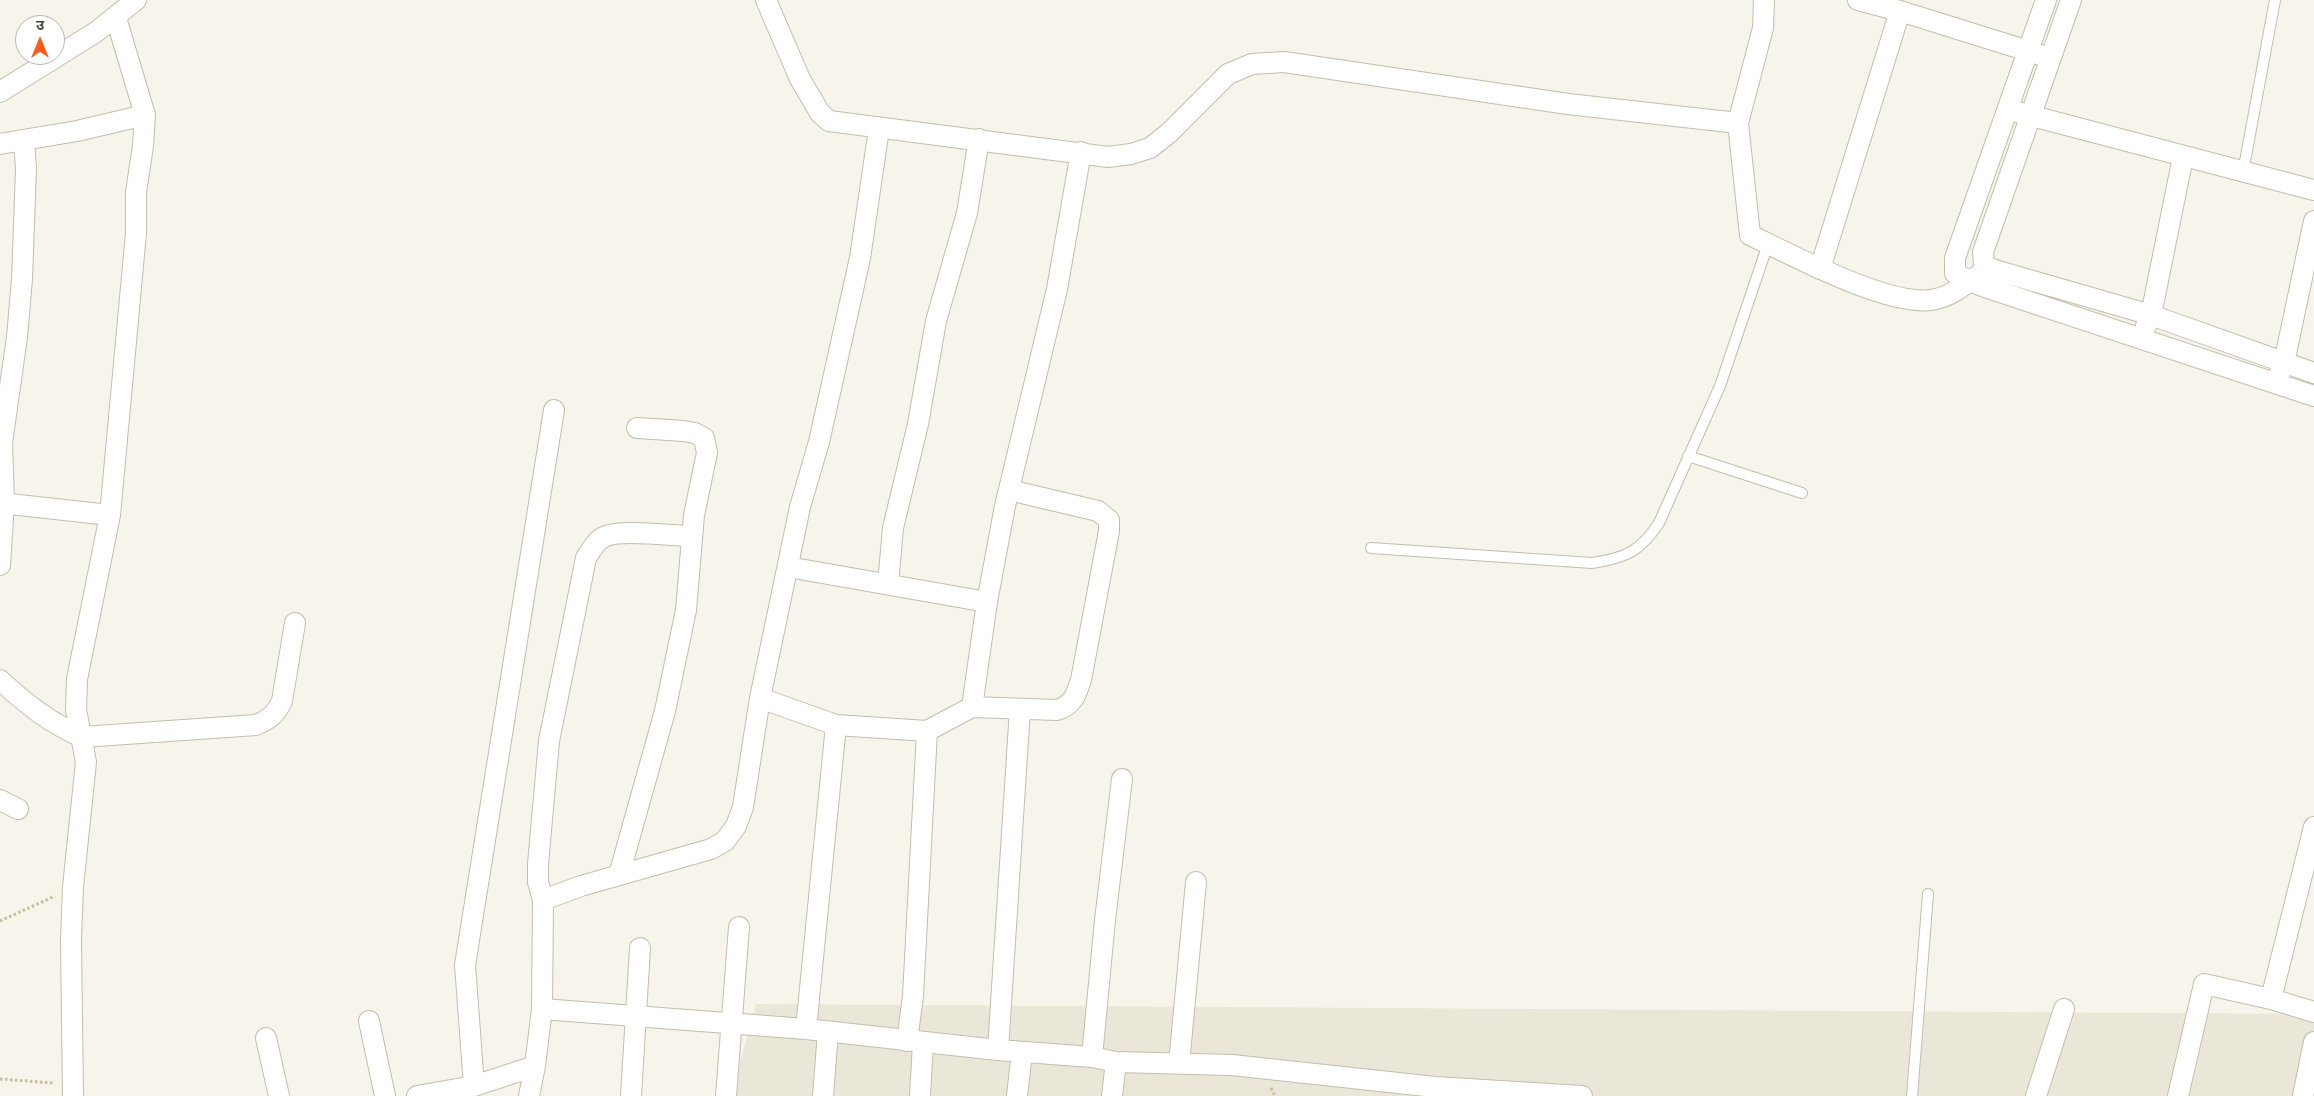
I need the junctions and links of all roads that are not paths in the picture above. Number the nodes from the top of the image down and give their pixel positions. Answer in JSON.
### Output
{"nodes":[{"id":1,"x":136,"y":0,"type":"edge"},
{"id":2,"x":766,"y":0,"type":"edge"},
{"id":3,"x":1764,"y":0,"type":"edge"},
{"id":4,"x":1858,"y":0,"type":"edge"},
{"id":5,"x":2046,"y":0,"type":"edge"},
{"id":6,"x":2071,"y":0,"type":"edge"},
{"id":7,"x":2275,"y":0,"type":"edge"},
{"id":8,"x":1900,"y":11,"type":"junction"},
{"id":9,"x":116,"y":18,"type":"junction"},
{"id":10,"x":2028,"y":51,"type":"junction"},
{"id":11,"x":2049,"y":57,"type":"junction"},
{"id":12,"x":0,"y":92,"type":"edge"},
{"id":13,"x":2008,"y":109,"type":"junction"},
{"id":14,"x":145,"y":115,"type":"junction"},
{"id":15,"x":2029,"y":116,"type":"junction"},
{"id":16,"x":1738,"y":123,"type":"junction"},
{"id":17,"x":879,"y":129,"type":"junction"},
{"id":18,"x":979,"y":139,"type":"junction"},
{"id":19,"x":24,"y":140,"type":"junction"},
{"id":20,"x":0,"y":144,"type":"edge"},
{"id":21,"x":1081,"y":152,"type":"junction"},
{"id":22,"x":2183,"y":157,"type":"junction"},
{"id":23,"x":2243,"y":172,"type":"junction"},
{"id":24,"x":2314,"y":190,"type":"edge"},
{"id":25,"x":2314,"y":221,"type":"edge"},
{"id":26,"x":1768,"y":244,"type":"junction"},
{"id":27,"x":1989,"y":268,"type":"junction"},
{"id":28,"x":1820,"y":269,"type":"junction"},
{"id":29,"x":1969,"y":281,"type":"junction"},
{"id":30,"x":2151,"y":315,"type":"junction"},
{"id":31,"x":2140,"y":340,"type":"junction"},
{"id":32,"x":2284,"y":362,"type":"junction"},
{"id":33,"x":2314,"y":374,"type":"edge"},
{"id":34,"x":2275,"y":384,"type":"junction"},
{"id":35,"x":2314,"y":396,"type":"edge"},
{"id":36,"x":554,"y":410,"type":"dead end"},
{"id":37,"x":637,"y":428,"type":"dead end"},
{"id":38,"x":1688,"y":456,"type":"junction"},
{"id":39,"x":1009,"y":490,"type":"junction"},
{"id":40,"x":1802,"y":493,"type":"dead end"},
{"id":41,"x":2,"y":503,"type":"edge"},
{"id":42,"x":110,"y":515,"type":"junction"},
{"id":43,"x":692,"y":536,"type":"junction"},
{"id":44,"x":1371,"y":548,"type":"dead end"},
{"id":45,"x":0,"y":565,"type":"edge"},
{"id":46,"x":788,"y":567,"type":"junction"},
{"id":47,"x":888,"y":584,"type":"junction"},
{"id":48,"x":987,"y":602,"type":"junction"},
{"id":49,"x":295,"y":623,"type":"dead end"},
{"id":50,"x":0,"y":680,"type":"edge"},
{"id":51,"x":760,"y":698,"type":"junction"},
{"id":52,"x":972,"y":707,"type":"junction"},
{"id":53,"x":1020,"y":709,"type":"junction"},
{"id":54,"x":836,"y":725,"type":"junction"},
{"id":55,"x":927,"y":731,"type":"junction"},
{"id":56,"x":82,"y":737,"type":"junction"},
{"id":57,"x":1122,"y":779,"type":"dead end"},
{"id":58,"x":0,"y":800,"type":"edge"},
{"id":59,"x":18,"y":809,"type":"dead end"},
{"id":60,"x":2314,"y":826,"type":"edge"},
{"id":61,"x":619,"y":874,"type":"junction"},
{"id":62,"x":1196,"y":882,"type":"dead end"},
{"id":63,"x":1928,"y":894,"type":"dead end"},
{"id":64,"x":544,"y":900,"type":"junction"},
{"id":65,"x":739,"y":927,"type":"dead end"},
{"id":66,"x":640,"y":948,"type":"dead end"},
{"id":67,"x":2271,"y":998,"type":"junction"},
{"id":68,"x":542,"y":1009,"type":"junction"},
{"id":69,"x":2064,"y":1010,"type":"dead end"},
{"id":70,"x":2314,"y":1012,"type":"edge"},
{"id":71,"x":635,"y":1015,"type":"junction"},
{"id":72,"x":369,"y":1021,"type":"dead end"},
{"id":73,"x":732,"y":1025,"type":"junction"},
{"id":74,"x":806,"y":1029,"type":"junction"},
{"id":75,"x":828,"y":1032,"type":"junction"},
{"id":76,"x":266,"y":1038,"type":"dead end"},
{"id":77,"x":915,"y":1042,"type":"junction"},
{"id":78,"x":2314,"y":1042,"type":"edge"},
{"id":79,"x":998,"y":1050,"type":"junction"},
{"id":80,"x":1022,"y":1052,"type":"junction"},
{"id":81,"x":1092,"y":1057,"type":"junction"},
{"id":82,"x":1116,"y":1062,"type":"junction"},
{"id":83,"x":1179,"y":1064,"type":"junction"},
{"id":84,"x":535,"y":1066,"type":"junction"},
{"id":85,"x":474,"y":1086,"type":"junction"},
{"id":86,"x":73,"y":1090,"type":"edge"},
{"id":87,"x":1434,"y":1092,"type":"edge"},
{"id":88,"x":1537,"y":1095,"type":"edge"},
{"id":89,"x":280,"y":1096,"type":"edge"},
{"id":90,"x":385,"y":1096,"type":"edge"},
{"id":91,"x":417,"y":1096,"type":"edge"},
{"id":92,"x":422,"y":1096,"type":"edge"},
{"id":93,"x":528,"y":1096,"type":"edge"},
{"id":94,"x":630,"y":1096,"type":"edge"},
{"id":95,"x":726,"y":1096,"type":"edge"},
{"id":96,"x":823,"y":1096,"type":"edge"},
{"id":97,"x":920,"y":1096,"type":"edge"},
{"id":98,"x":1017,"y":1096,"type":"edge"},
{"id":99,"x":1112,"y":1096,"type":"edge"},
{"id":100,"x":1582,"y":1096,"type":"edge"},
{"id":101,"x":1912,"y":1096,"type":"edge"},
{"id":102,"x":2036,"y":1096,"type":"edge"},
{"id":103,"x":2178,"y":1096,"type":"edge"},
{"id":104,"x":2303,"y":1096,"type":"edge"}],
"edges":[{"from":1,"to":9,"type":"street"},
{"from":2,"to":17,"type":"street"},
{"from":3,"to":16,"type":"street"},
{"from":4,"to":8,"type":"street"},
{"from":5,"to":10,"type":"street"},
{"from":6,"to":11,"type":"street"},
{"from":7,"to":23,"type":"lane"},
{"from":8,"to":10,"type":"street"},
{"from":8,"to":28,"type":"street"},
{"from":9,"to":12,"type":"street"},
{"from":9,"to":14,"type":"street"},
{"from":10,"to":11,"type":"street"},
{"from":10,"to":13,"type":"street"},
{"from":11,"to":15,"type":"street"},
{"from":13,"to":15,"type":"street"},
{"from":13,"to":29,"type":"street"},
{"from":14,"to":19,"type":"street"},
{"from":14,"to":42,"type":"street"},
{"from":15,"to":22,"type":"street"},
{"from":15,"to":27,"type":"street"},
{"from":16,"to":21,"type":"street"},
{"from":16,"to":26,"type":"street"},
{"from":17,"to":18,"type":"street"},
{"from":17,"to":46,"type":"street"},
{"from":18,"to":21,"type":"street"},
{"from":18,"to":47,"type":"street"},
{"from":19,"to":20,"type":"street"},
{"from":19,"to":41,"type":"street"},
{"from":21,"to":39,"type":"street"},
{"from":22,"to":23,"type":"street"},
{"from":22,"to":30,"type":"street"},
{"from":23,"to":24,"type":"street"},
{"from":25,"to":32,"type":"street"},
{"from":26,"to":28,"type":"street"},
{"from":26,"to":38,"type":"lane"},
{"from":27,"to":29,"type":"street"},
{"from":27,"to":30,"type":"street"},
{"from":28,"to":29,"type":"street"},
{"from":29,"to":31,"type":"street"},
{"from":30,"to":31,"type":"street"},
{"from":30,"to":32,"type":"street"},
{"from":31,"to":34,"type":"street"},
{"from":32,"to":33,"type":"street"},
{"from":32,"to":34,"type":"street"},
{"from":34,"to":35,"type":"street"},
{"from":36,"to":85,"type":"street"},
{"from":37,"to":43,"type":"street"},
{"from":38,"to":40,"type":"lane"},
{"from":38,"to":44,"type":"lane"},
{"from":39,"to":48,"type":"street"},
{"from":39,"to":53,"type":"street"},
{"from":41,"to":42,"type":"street"},
{"from":41,"to":45,"type":"street"},
{"from":42,"to":56,"type":"street"},
{"from":43,"to":61,"type":"street"},
{"from":43,"to":64,"type":"street"},
{"from":46,"to":47,"type":"street"},
{"from":46,"to":51,"type":"street"},
{"from":47,"to":48,"type":"street"},
{"from":48,"to":52,"type":"street"},
{"from":49,"to":56,"type":"street"},
{"from":50,"to":56,"type":"street"},
{"from":51,"to":54,"type":"street"},
{"from":51,"to":61,"type":"street"},
{"from":52,"to":53,"type":"street"},
{"from":52,"to":55,"type":"street"},
{"from":53,"to":79,"type":"street"},
{"from":54,"to":55,"type":"street"},
{"from":54,"to":74,"type":"street"},
{"from":55,"to":77,"type":"street"},
{"from":56,"to":86,"type":"street"},
{"from":57,"to":81,"type":"street"},
{"from":58,"to":59,"type":"street"},
{"from":60,"to":67,"type":"street"},
{"from":61,"to":64,"type":"street"},
{"from":62,"to":83,"type":"street"},
{"from":63,"to":101,"type":"lane"},
{"from":64,"to":68,"type":"street"},
{"from":65,"to":73,"type":"street"},
{"from":66,"to":71,"type":"street"},
{"from":67,"to":70,"type":"street"},
{"from":67,"to":103,"type":"street"},
{"from":68,"to":71,"type":"street"},
{"from":68,"to":84,"type":"street"},
{"from":69,"to":102,"type":"street"},
{"from":71,"to":73,"type":"street"},
{"from":71,"to":94,"type":"street"},
{"from":72,"to":90,"type":"street"},
{"from":73,"to":74,"type":"street"},
{"from":73,"to":95,"type":"street"},
{"from":74,"to":75,"type":"street"},
{"from":75,"to":77,"type":"street"},
{"from":75,"to":96,"type":"street"},
{"from":76,"to":89,"type":"street"},
{"from":77,"to":79,"type":"street"},
{"from":77,"to":97,"type":"street"},
{"from":78,"to":104,"type":"street"},
{"from":79,"to":80,"type":"street"},
{"from":80,"to":81,"type":"street"},
{"from":80,"to":98,"type":"street"},
{"from":81,"to":82,"type":"street"},
{"from":82,"to":83,"type":"street"},
{"from":82,"to":99,"type":"street"},
{"from":83,"to":87,"type":"street"},
{"from":84,"to":85,"type":"street"},
{"from":84,"to":93,"type":"street"},
{"from":85,"to":92,"type":"street"},
{"from":87,"to":88,"type":"street"},
{"from":88,"to":100,"type":"street"},
{"from":91,"to":92,"type":"street"}]}
